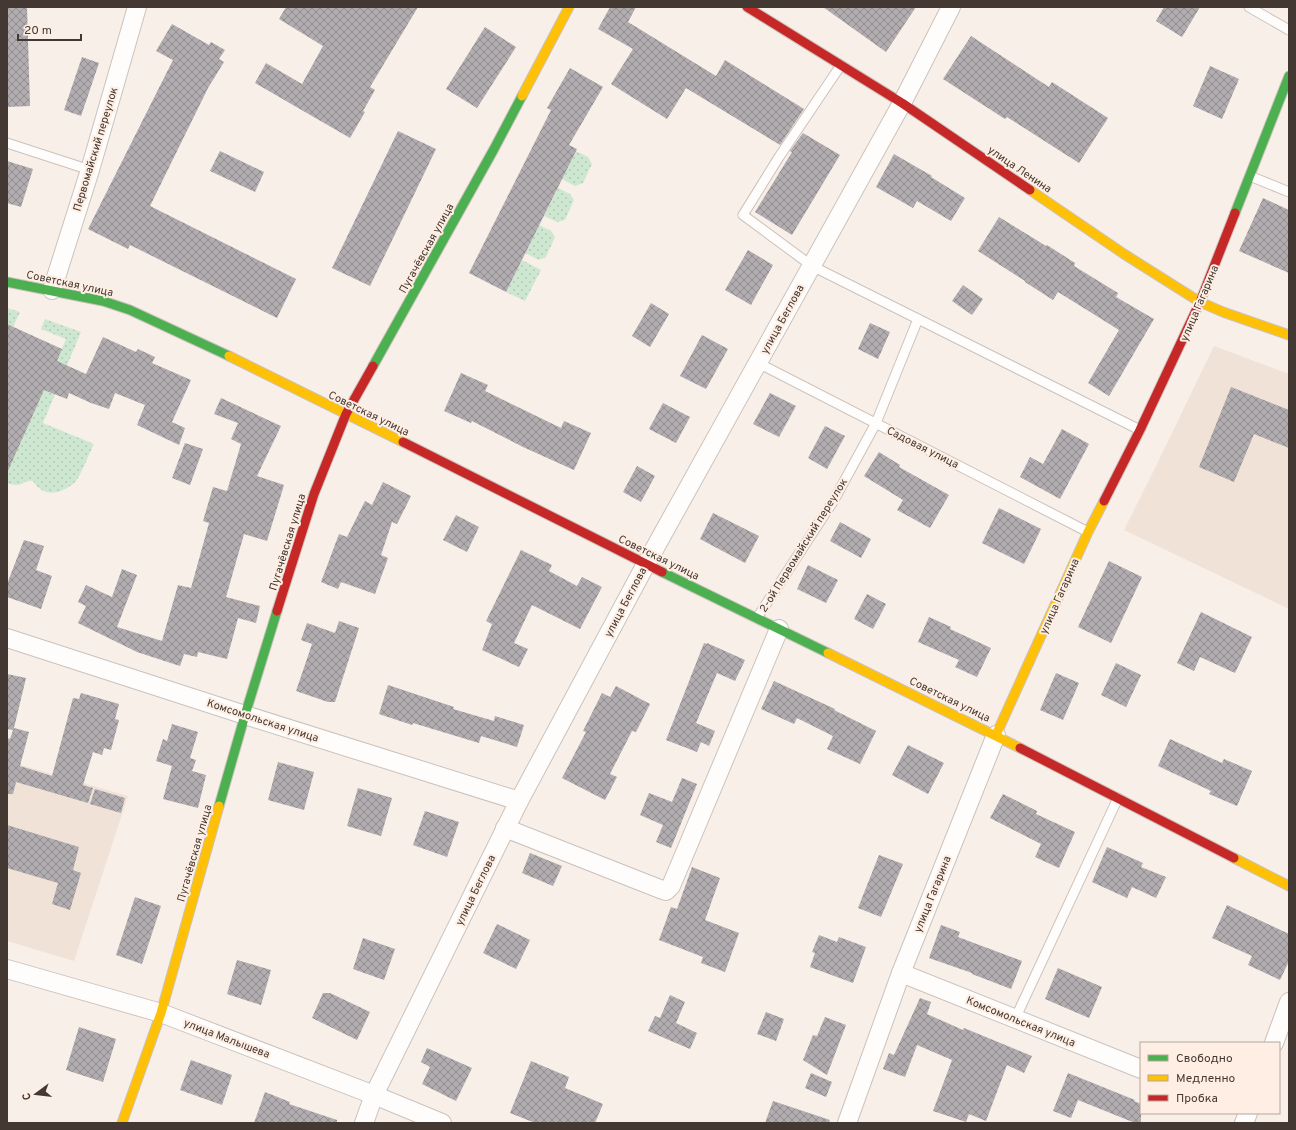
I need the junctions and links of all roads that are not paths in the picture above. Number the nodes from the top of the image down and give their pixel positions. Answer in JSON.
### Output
{"nodes":[{"id":1,"x":137,"y":7,"type":"edge"},
{"id":2,"x":568,"y":7,"type":"edge"},
{"id":3,"x":747,"y":7,"type":"edge"},
{"id":4,"x":951,"y":7,"type":"edge"},
{"id":5,"x":1249,"y":7,"type":"edge"},
{"id":6,"x":1289,"y":30,"type":"edge"},
{"id":7,"x":841,"y":66,"type":"junction"},
{"id":8,"x":1289,"y":76,"type":"edge"},
{"id":9,"x":902,"y":103,"type":"junction"},
{"id":10,"x":7,"y":143,"type":"edge"},
{"id":11,"x":90,"y":170,"type":"junction"},
{"id":12,"x":1250,"y":176,"type":"junction"},
{"id":13,"x":1289,"y":192,"type":"edge"},
{"id":14,"x":812,"y":266,"type":"junction"},
{"id":15,"x":7,"y":282,"type":"edge"},
{"id":16,"x":52,"y":290,"type":"junction"},
{"id":17,"x":1200,"y":302,"type":"junction"},
{"id":18,"x":918,"y":319,"type":"junction"},
{"id":19,"x":1289,"y":335,"type":"edge"},
{"id":20,"x":758,"y":362,"type":"junction"},
{"id":21,"x":346,"y":414,"type":"junction"},
{"id":22,"x":876,"y":423,"type":"junction"},
{"id":23,"x":1140,"y":430,"type":"junction"},
{"id":24,"x":1088,"y":532,"type":"junction"},
{"id":25,"x":646,"y":564,"type":"junction"},
{"id":26,"x":757,"y":618,"type":"junction"},
{"id":27,"x":779,"y":629,"type":"junction"},
{"id":28,"x":7,"y":638,"type":"edge"},
{"id":29,"x":245,"y":715,"type":"junction"},
{"id":30,"x":996,"y":735,"type":"junction"},
{"id":31,"x":1118,"y":798,"type":"junction"},
{"id":32,"x":519,"y":801,"type":"junction"},
{"id":33,"x":505,"y":828,"type":"junction"},
{"id":34,"x":1289,"y":886,"type":"edge"},
{"id":35,"x":7,"y":968,"type":"edge"},
{"id":36,"x":901,"y":973,"type":"junction"},
{"id":37,"x":1289,"y":1002,"type":"edge"},
{"id":38,"x":161,"y":1013,"type":"junction"},
{"id":39,"x":1015,"y":1019,"type":"junction"},
{"id":40,"x":1274,"y":1042,"type":"edge"},
{"id":41,"x":1140,"y":1069,"type":"edge"},
{"id":42,"x":374,"y":1094,"type":"junction"},
{"id":43,"x":122,"y":1123,"type":"edge"},
{"id":44,"x":364,"y":1123,"type":"edge"},
{"id":45,"x":442,"y":1123,"type":"edge"},
{"id":46,"x":847,"y":1123,"type":"edge"}],
"edges":[{"from":1,"to":11,"type":"street","name":"Первомайский переулок"},
{"from":2,"to":21,"type":"street","name":"Пугачёвская улица"},
{"from":3,"to":7,"type":"street","name":"улица Ленина"},
{"from":4,"to":9,"type":"street","name":"улица Беглова"},
{"from":5,"to":6,"type":"lane"},
{"from":7,"to":9,"type":"street","name":"улица Ленина"},
{"from":7,"to":14,"type":"lane"},
{"from":8,"to":12,"type":"street","name":"улица Гагарина"},
{"from":9,"to":14,"type":"street","name":"улица Беглова"},
{"from":9,"to":17,"type":"street","name":"улица Ленина"},
{"from":10,"to":11,"type":"lane"},
{"from":11,"to":16,"type":"street","name":"Первомайский переулок"},
{"from":12,"to":13,"type":"lane"},
{"from":12,"to":17,"type":"street","name":"улица Гагарина"},
{"from":14,"to":18,"type":"lane"},
{"from":14,"to":20,"type":"street","name":"улица Беглова"},
{"from":15,"to":16,"type":"street","name":"Советская улица"},
{"from":16,"to":21,"type":"street","name":"Советская улица"},
{"from":17,"to":19,"type":"street","name":"улица Ленина"},
{"from":17,"to":23,"type":"street","name":"улица Гагарина"},
{"from":18,"to":22,"type":"lane","name":"2-ой Первомайский переулок"},
{"from":18,"to":23,"type":"lane"},
{"from":20,"to":22,"type":"lane","name":"Садовая улица"},
{"from":20,"to":25,"type":"street","name":"улица Беглова"},
{"from":21,"to":25,"type":"street","name":"Советская улица"},
{"from":21,"to":29,"type":"street","name":"Пугачёвская улица"},
{"from":22,"to":24,"type":"lane","name":"Садовая улица"},
{"from":22,"to":26,"type":"lane","name":"2-ой Первомайский переулок"},
{"from":23,"to":24,"type":"street","name":"улица Гагарина"},
{"from":24,"to":30,"type":"street","name":"улица Гагарина"},
{"from":25,"to":26,"type":"street","name":"Советская улица"},
{"from":25,"to":32,"type":"street","name":"улица Беглова"},
{"from":26,"to":27,"type":"street","name":"Советская улица"},
{"from":27,"to":30,"type":"street","name":"Советская улица"},
{"from":27,"to":33,"type":"street"},
{"from":28,"to":29,"type":"street","name":"Комсомольская улица"},
{"from":29,"to":32,"type":"street","name":"Комсомольская улица"},
{"from":29,"to":38,"type":"street","name":"Пугачёвская улица"},
{"from":30,"to":31,"type":"street","name":"Советская улица"},
{"from":30,"to":36,"type":"street","name":"улица Гагарина"},
{"from":31,"to":34,"type":"street","name":"Советская улица"},
{"from":31,"to":39,"type":"lane"},
{"from":32,"to":33,"type":"street","name":"улица Беглова"},
{"from":33,"to":42,"type":"street","name":"улица Беглова"},
{"from":35,"to":38,"type":"street","name":"улица Малышева"},
{"from":36,"to":39,"type":"street","name":"Комсомольская улица"},
{"from":36,"to":46,"type":"street","name":"улица Гагарина"},
{"from":37,"to":40,"type":"street"},
{"from":38,"to":42,"type":"street","name":"улица Малышева"},
{"from":38,"to":43,"type":"street","name":"Пугачёвская улица"},
{"from":39,"to":41,"type":"street","name":"Комсомольская улица"},
{"from":42,"to":44,"type":"street","name":"улица Беглова"},
{"from":42,"to":45,"type":"street","name":"улица Малышева"}]}
